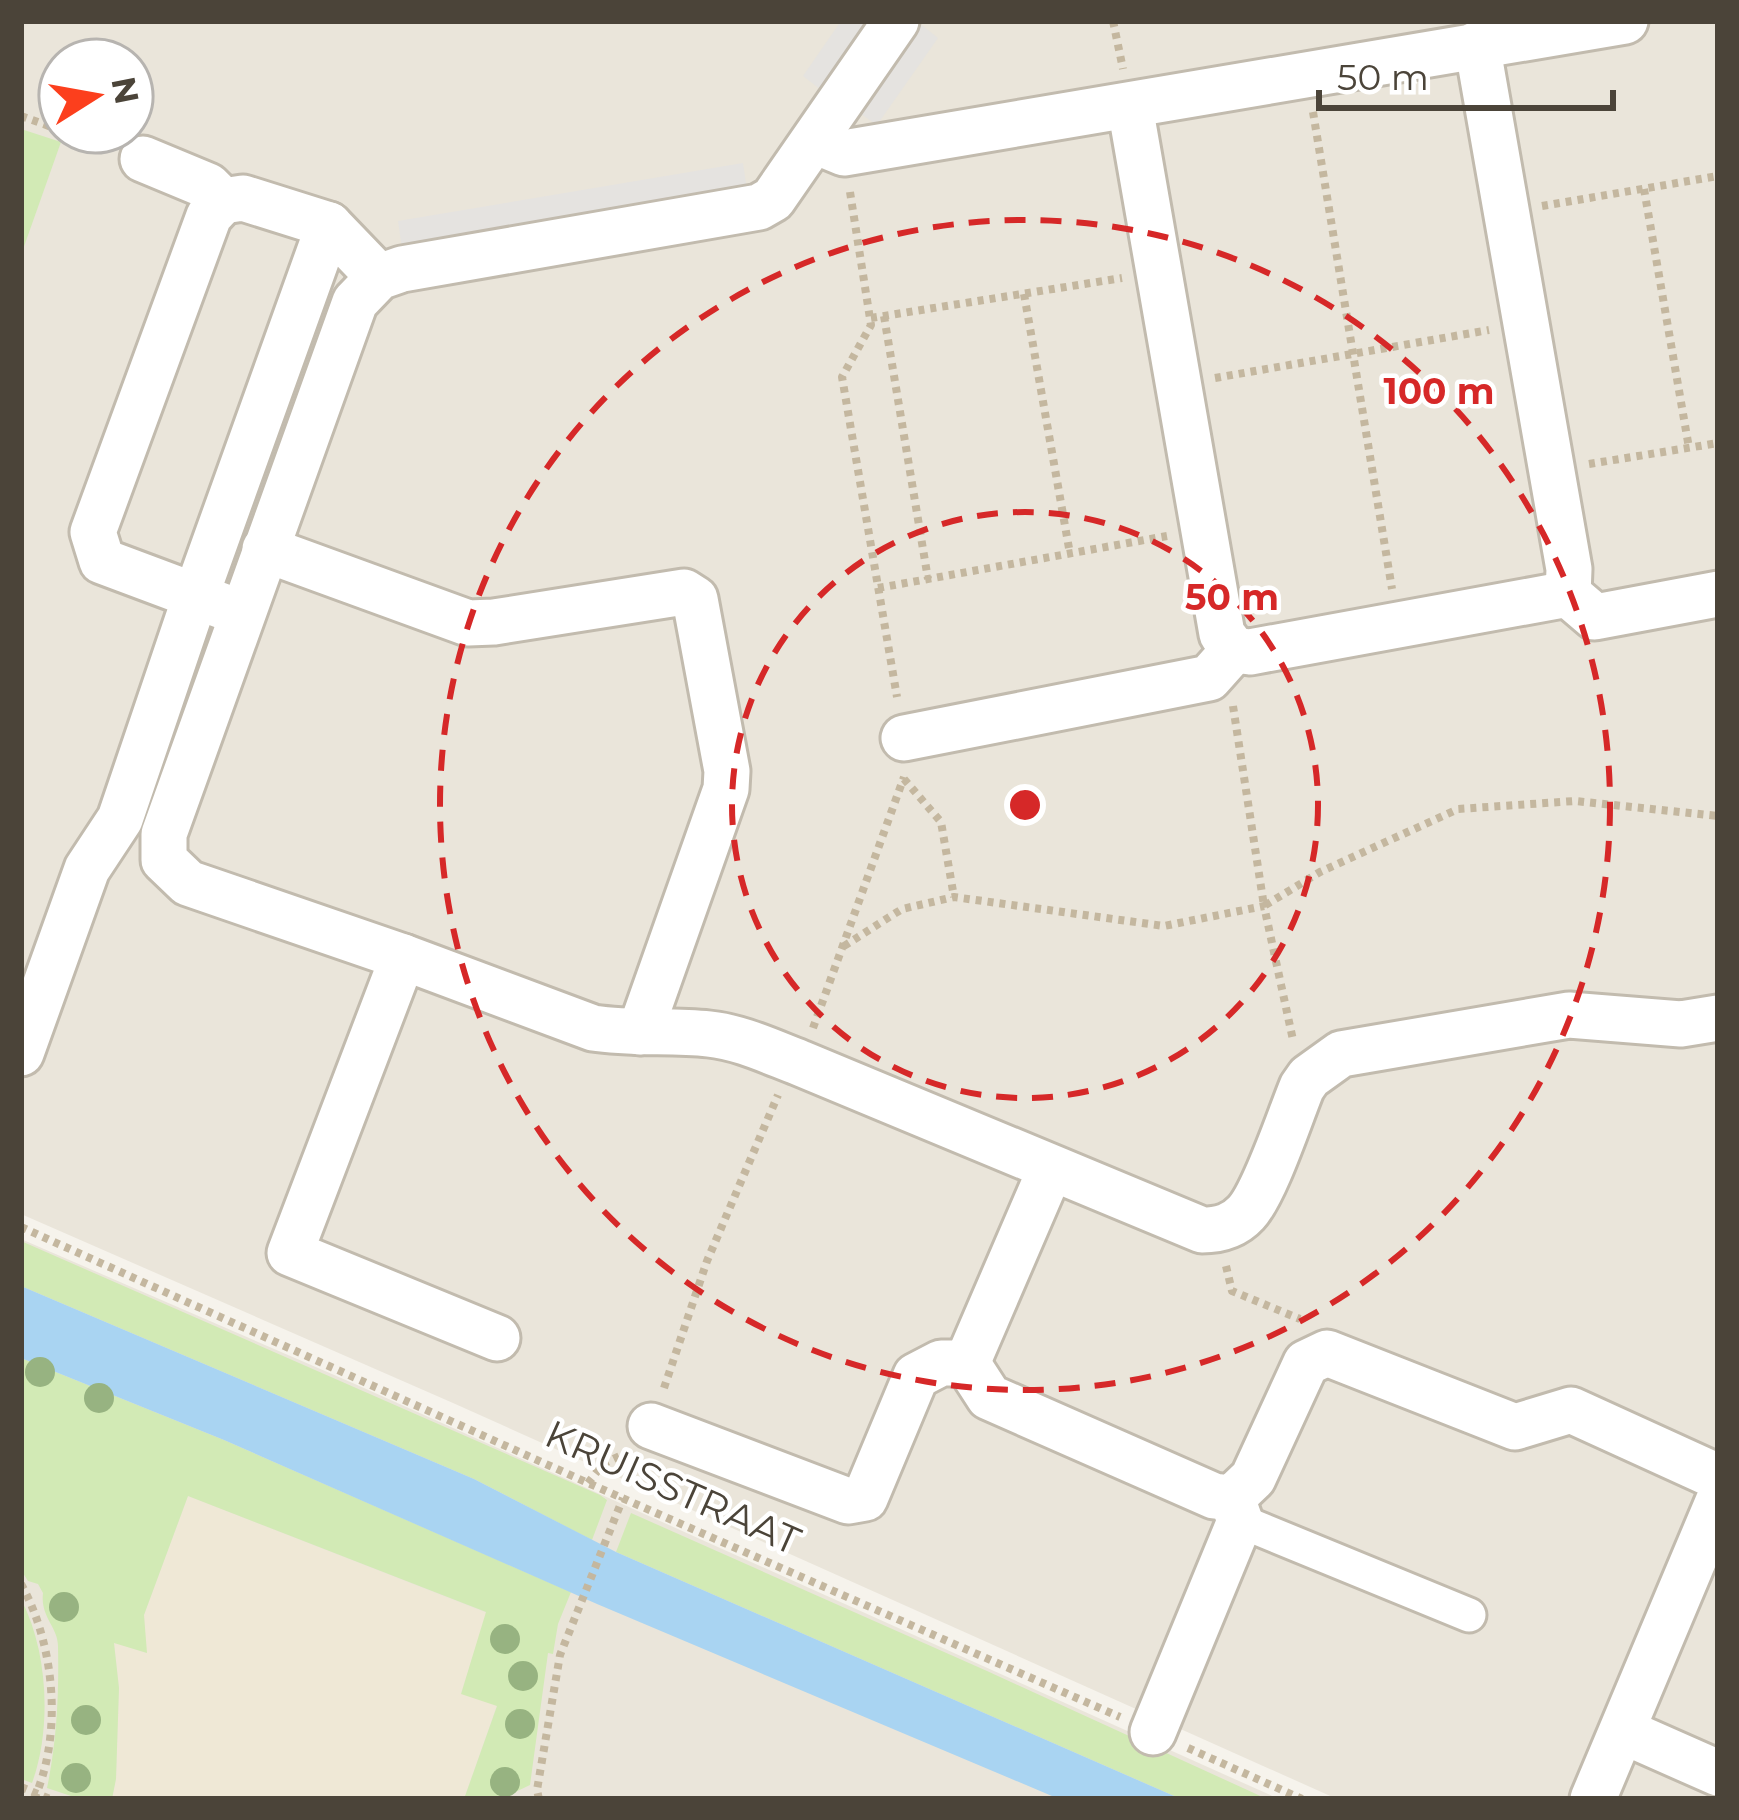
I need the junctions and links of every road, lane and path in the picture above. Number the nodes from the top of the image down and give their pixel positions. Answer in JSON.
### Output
{"nodes":[{"id":1,"x":896,"y":21,"type":"edge"},
{"id":2,"x":1625,"y":21,"type":"edge"},
{"id":3,"x":1478,"y":44,"type":"junction"},
{"id":4,"x":1306,"y":75,"type":"junction"},
{"id":5,"x":1130,"y":106,"type":"junction"},
{"id":6,"x":830,"y":147,"type":"junction"},
{"id":7,"x":143,"y":160,"type":"dead end"},
{"id":8,"x":1718,"y":176,"type":"edge"},
{"id":9,"x":1644,"y":189,"type":"junction"},
{"id":10,"x":223,"y":201,"type":"junction"},
{"id":11,"x":1507,"y":212,"type":"junction"},
{"id":12,"x":329,"y":225,"type":"junction"},
{"id":13,"x":1160,"y":272,"type":"junction"},
{"id":14,"x":379,"y":277,"type":"junction"},
{"id":15,"x":1024,"y":294,"type":"junction"},
{"id":16,"x":884,"y":316,"type":"junction"},
{"id":17,"x":870,"y":318,"type":"junction"},
{"id":18,"x":1526,"y":324,"type":"junction"},
{"id":19,"x":1354,"y":353,"type":"junction"},
{"id":20,"x":1179,"y":384,"type":"junction"},
{"id":21,"x":1718,"y":443,"type":"edge"},
{"id":22,"x":1689,"y":448,"type":"junction"},
{"id":23,"x":1552,"y":470,"type":"junction"},
{"id":24,"x":1204,"y":530,"type":"junction"},
{"id":25,"x":265,"y":550,"type":"junction"},
{"id":26,"x":1070,"y":554,"type":"junction"},
{"id":27,"x":928,"y":579,"type":"junction"},
{"id":28,"x":878,"y":588,"type":"junction"},
{"id":29,"x":1568,"y":594,"type":"junction"},
{"id":30,"x":1718,"y":594,"type":"edge"},
{"id":31,"x":195,"y":598,"type":"junction"},
{"id":32,"x":243,"y":613,"type":"junction"},
{"id":33,"x":1398,"y":625,"type":"junction"},
{"id":34,"x":1234,"y":650,"type":"junction"},
{"id":35,"x":904,"y":758,"type":"junction"},
{"id":36,"x":1718,"y":816,"type":"edge"},
{"id":37,"x":954,"y":897,"type":"junction"},
{"id":38,"x":1264,"y":906,"type":"junction"},
{"id":39,"x":843,"y":946,"type":"junction"},
{"id":40,"x":404,"y":957,"type":"junction"},
{"id":41,"x":1718,"y":1018,"type":"edge"},
{"id":42,"x":640,"y":1032,"type":"junction"},
{"id":43,"x":21,"y":1053,"type":"edge"},
{"id":44,"x":796,"y":1061,"type":"junction"},
{"id":45,"x":1309,"y":1077,"type":"junction"},
{"id":46,"x":1052,"y":1168,"type":"junction"},
{"id":47,"x":21,"y":1227,"type":"edge"},
{"id":48,"x":1217,"y":1230,"type":"junction"},
{"id":49,"x":497,"y":1339,"type":"dead end"},
{"id":50,"x":1327,"y":1353,"type":"junction"},
{"id":51,"x":967,"y":1363,"type":"junction"},
{"id":52,"x":651,"y":1426,"type":"joint"},
{"id":53,"x":1718,"y":1477,"type":"edge"},
{"id":54,"x":623,"y":1498,"type":"junction"},
{"id":55,"x":1718,"y":1502,"type":"edge"},
{"id":56,"x":1236,"y":1509,"type":"junction"},
{"id":57,"x":21,"y":1584,"type":"edge"},
{"id":58,"x":1469,"y":1615,"type":"dead end"},
{"id":59,"x":1623,"y":1731,"type":"junction"},
{"id":60,"x":1153,"y":1732,"type":"junction"},
{"id":61,"x":1718,"y":1773,"type":"edge"},
{"id":62,"x":21,"y":1787,"type":"edge"},
{"id":63,"x":35,"y":1796,"type":"edge"},
{"id":64,"x":50,"y":1799,"type":"edge"},
{"id":65,"x":539,"y":1799,"type":"edge"},
{"id":66,"x":1302,"y":1799,"type":"edge"},
{"id":67,"x":1593,"y":1799,"type":"edge"}],
"edges":[{"from":1,"to":6,"type":"street"},
{"from":2,"to":3,"type":"street"},
{"from":3,"to":4,"type":"street"},
{"from":3,"to":11,"type":"street"},
{"from":4,"to":5,"type":"street"},
{"from":4,"to":19,"type":"path"},
{"from":5,"to":6,"type":"street"},
{"from":5,"to":13,"type":"street"},
{"from":6,"to":14,"type":"street"},
{"from":6,"to":17,"type":"path"},
{"from":7,"to":10,"type":"street"},
{"from":8,"to":9,"type":"path"},
{"from":9,"to":11,"type":"path"},
{"from":9,"to":22,"type":"path"},
{"from":10,"to":12,"type":"street"},
{"from":10,"to":31,"type":"street"},
{"from":11,"to":18,"type":"street"},
{"from":12,"to":14,"type":"street"},
{"from":12,"to":31,"type":"street"},
{"from":13,"to":15,"type":"path"},
{"from":13,"to":20,"type":"street"},
{"from":14,"to":25,"type":"street"},
{"from":15,"to":16,"type":"path"},
{"from":15,"to":26,"type":"path"},
{"from":16,"to":17,"type":"path"},
{"from":16,"to":27,"type":"path"},
{"from":17,"to":28,"type":"path"},
{"from":18,"to":19,"type":"path"},
{"from":18,"to":23,"type":"street"},
{"from":19,"to":20,"type":"path"},
{"from":19,"to":33,"type":"path"},
{"from":20,"to":24,"type":"street"},
{"from":21,"to":22,"type":"path"},
{"from":22,"to":23,"type":"path"},
{"from":23,"to":29,"type":"street"},
{"from":24,"to":26,"type":"path"},
{"from":24,"to":34,"type":"street"},
{"from":25,"to":32,"type":"street"},
{"from":25,"to":42,"type":"street"},
{"from":26,"to":27,"type":"path"},
{"from":27,"to":28,"type":"path"},
{"from":28,"to":35,"type":"path"},
{"from":29,"to":30,"type":"street"},
{"from":29,"to":33,"type":"street"},
{"from":31,"to":32,"type":"street"},
{"from":31,"to":43,"type":"street"},
{"from":32,"to":40,"type":"street"},
{"from":33,"to":34,"type":"street"},
{"from":34,"to":35,"type":"street"},
{"from":34,"to":38,"type":"path"},
{"from":35,"to":37,"type":"path"},
{"from":35,"to":39,"type":"path"},
{"from":36,"to":38,"type":"path"},
{"from":37,"to":38,"type":"path"},
{"from":37,"to":39,"type":"path"},
{"from":38,"to":45,"type":"path"},
{"from":39,"to":44,"type":"path"},
{"from":40,"to":42,"type":"street"},
{"from":40,"to":49,"type":"street"},
{"from":41,"to":45,"type":"street"},
{"from":42,"to":44,"type":"street"},
{"from":44,"to":46,"type":"street"},
{"from":44,"to":52,"type":"path"},
{"from":45,"to":48,"type":"street"},
{"from":46,"to":48,"type":"street"},
{"from":46,"to":51,"type":"street"},
{"from":47,"to":54,"type":"path","name":"KRUISSTRAAT"},
{"from":48,"to":50,"type":"path"},
{"from":50,"to":53,"type":"street"},
{"from":50,"to":56,"type":"street"},
{"from":51,"to":52,"type":"street"},
{"from":51,"to":56,"type":"street"},
{"from":54,"to":60,"type":"path","name":"KRUISSTRAAT"},
{"from":54,"to":65,"type":"path"},
{"from":55,"to":59,"type":"street"},
{"from":56,"to":58,"type":"street"},
{"from":56,"to":60,"type":"street"},
{"from":57,"to":63,"type":"path"},
{"from":59,"to":61,"type":"street"},
{"from":59,"to":67,"type":"street"},
{"from":60,"to":66,"type":"path","name":"KRUISSTRAAT"},
{"from":62,"to":63,"type":"path"},
{"from":63,"to":64,"type":"path"}]}
